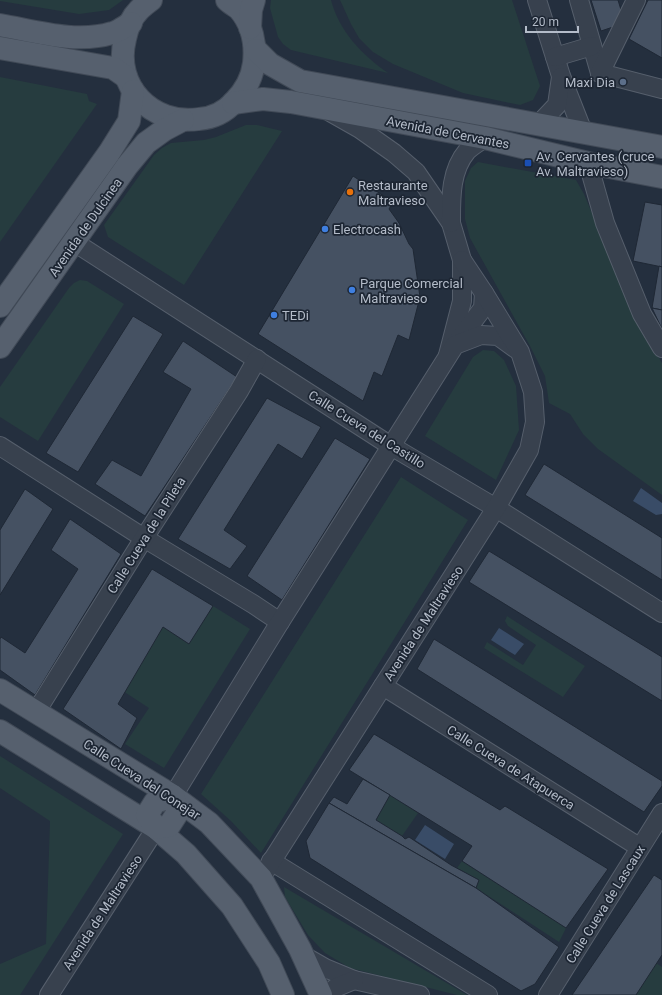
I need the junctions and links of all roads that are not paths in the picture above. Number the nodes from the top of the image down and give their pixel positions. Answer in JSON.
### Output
{"nodes":[{"id":1,"x":151,"y":0,"type":"edge"},
{"id":2,"x":227,"y":0,"type":"edge"},
{"id":3,"x":254,"y":0,"type":"edge"},
{"id":4,"x":537,"y":0,"type":"edge"},
{"id":5,"x":579,"y":0,"type":"edge"},
{"id":6,"x":636,"y":0,"type":"edge"},
{"id":7,"x":131,"y":23,"type":"junction"},
{"id":8,"x":0,"y":25,"type":"edge"},
{"id":9,"x":250,"y":28,"type":"junction"},
{"id":10,"x":592,"y":46,"type":"junction"},
{"id":11,"x":0,"y":48,"type":"edge"},
{"id":12,"x":256,"y":50,"type":"junction"},
{"id":13,"x":555,"y":57,"type":"junction"},
{"id":14,"x":600,"y":73,"type":"junction"},
{"id":15,"x":561,"y":76,"type":"junction"},
{"id":16,"x":130,"y":84,"type":"junction"},
{"id":17,"x":662,"y":88,"type":"edge"},
{"id":18,"x":233,"y":103,"type":"junction"},
{"id":19,"x":323,"y":108,"type":"junction"},
{"id":20,"x":183,"y":120,"type":"junction"},
{"id":21,"x":539,"y":124,"type":"junction"},
{"id":22,"x":583,"y":132,"type":"junction"},
{"id":23,"x":484,"y":138,"type":"junction"},
{"id":24,"x":662,"y":147,"type":"edge"},
{"id":25,"x":588,"y":163,"type":"junction"},
{"id":26,"x":662,"y":177,"type":"edge"},
{"id":27,"x":451,"y":223,"type":"junction"},
{"id":28,"x":74,"y":242,"type":"junction"},
{"id":29,"x":462,"y":260,"type":"junction"},
{"id":30,"x":484,"y":293,"type":"junction"},
{"id":31,"x":0,"y":306,"type":"edge"},
{"id":32,"x":0,"y":347,"type":"edge"},
{"id":33,"x":662,"y":348,"type":"edge"},
{"id":34,"x":451,"y":350,"type":"junction"},
{"id":35,"x":520,"y":352,"type":"junction"},
{"id":36,"x":257,"y":359,"type":"junction"},
{"id":37,"x":0,"y":446,"type":"edge"},
{"id":38,"x":391,"y":446,"type":"junction"},
{"id":39,"x":496,"y":508,"type":"junction"},
{"id":40,"x":144,"y":538,"type":"junction"},
{"id":41,"x":662,"y":613,"type":"edge"},
{"id":42,"x":280,"y":622,"type":"junction"},
{"id":43,"x":383,"y":686,"type":"junction"},
{"id":44,"x":0,"y":690,"type":"edge"},
{"id":45,"x":36,"y":712,"type":"junction"},
{"id":46,"x":0,"y":731,"type":"edge"},
{"id":47,"x":173,"y":796,"type":"junction"},
{"id":48,"x":662,"y":813,"type":"edge"},
{"id":49,"x":156,"y":828,"type":"junction"},
{"id":50,"x":639,"y":847,"type":"junction"},
{"id":51,"x":266,"y":870,"type":"junction"},
{"id":52,"x":304,"y":956,"type":"junction"},
{"id":53,"x":354,"y":980,"type":"junction"},
{"id":54,"x":49,"y":995,"type":"edge"},
{"id":55,"x":283,"y":995,"type":"edge"},
{"id":56,"x":321,"y":995,"type":"edge"},
{"id":57,"x":328,"y":995,"type":"edge"},
{"id":58,"x":420,"y":995,"type":"edge"},
{"id":59,"x":488,"y":995,"type":"edge"},
{"id":60,"x":548,"y":995,"type":"edge"}],
"edges":[{"from":1,"to":7,"type":"main road"},
{"from":2,"to":9,"type":"main road"},
{"from":3,"to":9,"type":"main road"},
{"from":4,"to":13,"type":"street"},
{"from":5,"to":10,"type":"street"},
{"from":6,"to":14,"type":"street"},
{"from":7,"to":8,"type":"main road"},
{"from":7,"to":16,"type":"main road"},
{"from":9,"to":12,"type":"main road"},
{"from":10,"to":13,"type":"street"},
{"from":10,"to":14,"type":"street"},
{"from":11,"to":16,"type":"main road"},
{"from":12,"to":18,"type":"main road"},
{"from":12,"to":21,"type":"main road","name":"Avenida de Cervantes"},
{"from":13,"to":15,"type":"street"},
{"from":14,"to":17,"type":"street"},
{"from":15,"to":21,"type":"street"},
{"from":15,"to":22,"type":"street"},
{"from":16,"to":20,"type":"main road"},
{"from":16,"to":31,"type":"main road","name":"Avenida de Dulcinea"},
{"from":18,"to":19,"type":"main road","name":"Avenida de Cervantes"},
{"from":18,"to":20,"type":"main road"},
{"from":19,"to":23,"type":"main road","name":"Avenida de Cervantes"},
{"from":19,"to":27,"type":"street","name":"Avenida de Maltravieso"},
{"from":20,"to":28,"type":"main road","name":"Avenida de Dulcinea"},
{"from":21,"to":22,"type":"main road","name":"Avenida de Cervantes"},
{"from":22,"to":24,"type":"main road","name":"Avenida de Cervantes"},
{"from":23,"to":25,"type":"main road","name":"Avenida de Cervantes"},
{"from":23,"to":27,"type":"street","name":"Avenida de Maltravieso"},
{"from":25,"to":26,"type":"main road","name":"Avenida de Cervantes"},
{"from":25,"to":33,"type":"street"},
{"from":27,"to":29,"type":"street","name":"Avenida de Maltravieso"},
{"from":28,"to":32,"type":"main road","name":"Avenida de Dulcinea"},
{"from":28,"to":36,"type":"street","name":"Calle Cueva del Castillo"},
{"from":29,"to":30,"type":"street","name":"Avenida de Maltravieso"},
{"from":29,"to":34,"type":"street","name":"Avenida de Maltravieso"},
{"from":30,"to":34,"type":"street","name":"Avenida de Maltravieso"},
{"from":30,"to":35,"type":"street","name":"Avenida de Maltravieso"},
{"from":34,"to":35,"type":"street"},
{"from":34,"to":38,"type":"street","name":"Avenida de Maltravieso"},
{"from":35,"to":39,"type":"street","name":"Avenida de Maltravieso"},
{"from":36,"to":38,"type":"street","name":"Calle Cueva del Castillo"},
{"from":36,"to":40,"type":"street","name":"Calle Cueva de la Pileta"},
{"from":37,"to":40,"type":"street"},
{"from":38,"to":39,"type":"street","name":"Calle Cueva del Castillo"},
{"from":38,"to":42,"type":"street","name":"Avenida de Maltravieso"},
{"from":39,"to":41,"type":"street","name":"Calle Cueva del Castillo"},
{"from":39,"to":43,"type":"street","name":"Avenida de Maltravieso"},
{"from":40,"to":42,"type":"street"},
{"from":40,"to":45,"type":"street","name":"Calle Cueva de la Pileta"},
{"from":42,"to":47,"type":"street","name":"Avenida de Maltravieso"},
{"from":43,"to":50,"type":"street","name":"Calle Cueva de Atapuerca"},
{"from":43,"to":51,"type":"street","name":"Avenida de Maltravieso"},
{"from":44,"to":45,"type":"main road","name":"Calle Cueva del Conejar"},
{"from":45,"to":47,"type":"main road","name":"Calle Cueva del Conejar"},
{"from":46,"to":49,"type":"main road"},
{"from":47,"to":49,"type":"main road"},
{"from":47,"to":51,"type":"main road","name":"Calle Cueva del Conejar"},
{"from":48,"to":50,"type":"street","name":"Calle Cueva de Lascaux"},
{"from":49,"to":54,"type":"street","name":"Avenida de Maltravieso"},
{"from":49,"to":55,"type":"main road"},
{"from":50,"to":60,"type":"street","name":"Calle Cueva de Lascaux"},
{"from":51,"to":52,"type":"main road","name":"Calle Cueva del Conejar"},
{"from":51,"to":59,"type":"street"},
{"from":52,"to":53,"type":"street"},
{"from":52,"to":56,"type":"main road","name":"Calle Cueva del Conejar"},
{"from":53,"to":57,"type":"street"},
{"from":53,"to":58,"type":"street"}]}
